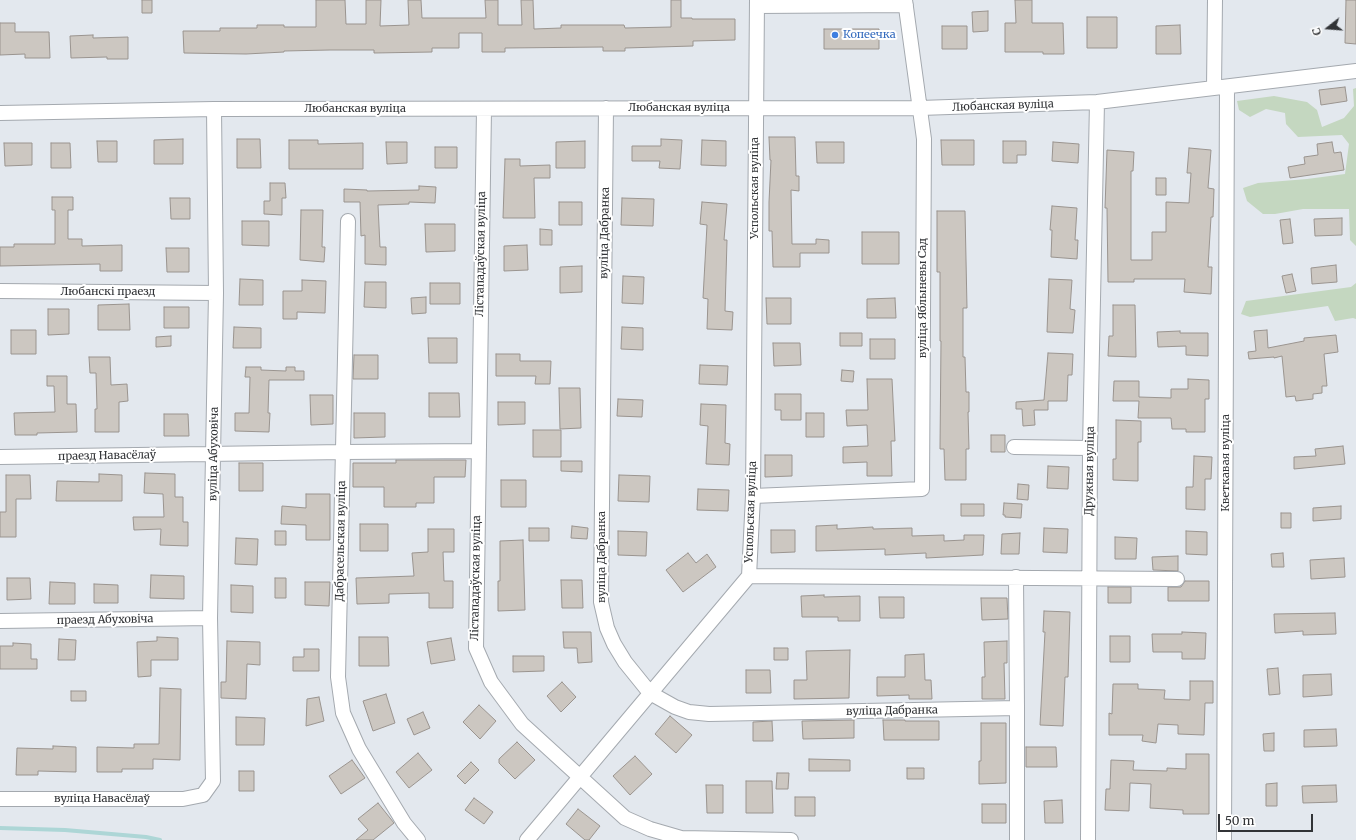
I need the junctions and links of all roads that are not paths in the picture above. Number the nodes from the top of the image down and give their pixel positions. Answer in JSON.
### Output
{"nodes":[{"id":1,"x":1215,"y":0,"type":"edge"},
{"id":2,"x":905,"y":2,"type":"edge"},
{"id":3,"x":757,"y":3,"type":"edge"},
{"id":4,"x":1356,"y":71,"type":"edge"},
{"id":5,"x":1221,"y":88,"type":"junction"},
{"id":6,"x":1097,"y":102,"type":"junction"},
{"id":7,"x":606,"y":108,"type":"junction"},
{"id":8,"x":920,"y":108,"type":"junction"},
{"id":9,"x":214,"y":109,"type":"junction"},
{"id":10,"x":484,"y":109,"type":"junction"},
{"id":11,"x":756,"y":109,"type":"junction"},
{"id":12,"x":0,"y":113,"type":"edge"},
{"id":13,"x":348,"y":221,"type":"dead end"},
{"id":14,"x":0,"y":291,"type":"edge"},
{"id":15,"x":216,"y":293,"type":"junction"},
{"id":16,"x":1014,"y":447,"type":"dead end"},
{"id":17,"x":1090,"y":448,"type":"junction"},
{"id":18,"x":478,"y":451,"type":"junction"},
{"id":19,"x":344,"y":452,"type":"junction"},
{"id":20,"x":214,"y":455,"type":"junction"},
{"id":21,"x":0,"y":457,"type":"edge"},
{"id":22,"x":753,"y":496,"type":"junction"},
{"id":23,"x":749,"y":576,"type":"junction"},
{"id":24,"x":1016,"y":578,"type":"junction"},
{"id":25,"x":1089,"y":578,"type":"junction"},
{"id":26,"x":1177,"y":579,"type":"dead end"},
{"id":27,"x":210,"y":618,"type":"junction"},
{"id":28,"x":0,"y":621,"type":"edge"},
{"id":29,"x":650,"y":693,"type":"junction"},
{"id":30,"x":1017,"y":708,"type":"junction"},
{"id":31,"x":579,"y":777,"type":"junction"},
{"id":32,"x":203,"y":796,"type":"joint"},
{"id":33,"x":0,"y":799,"type":"edge"},
{"id":34,"x":418,"y":840,"type":"edge"},
{"id":35,"x":527,"y":840,"type":"edge"},
{"id":36,"x":791,"y":840,"type":"edge"},
{"id":37,"x":1017,"y":840,"type":"edge"},
{"id":38,"x":1088,"y":840,"type":"edge"},
{"id":39,"x":1224,"y":840,"type":"edge"}],
"edges":[{"from":1,"to":5,"type":"street","name":"Кветкавая вуліца"},
{"from":2,"to":3,"type":"street"},
{"from":2,"to":8,"type":"street","name":"вуліца Яблыневы Сад"},
{"from":3,"to":11,"type":"street","name":"Успольская вуліца"},
{"from":4,"to":5,"type":"street","name":"Любанская вуліца"},
{"from":5,"to":6,"type":"street","name":"Любанская вуліца"},
{"from":5,"to":39,"type":"street","name":"Кветкавая вуліца"},
{"from":6,"to":8,"type":"street","name":"Любанская вуліца"},
{"from":6,"to":17,"type":"street","name":"Дружная вуліца"},
{"from":7,"to":10,"type":"street","name":"Любанская вуліца"},
{"from":7,"to":11,"type":"street","name":"Любанская вуліца"},
{"from":7,"to":29,"type":"street","name":"вуліца Дабранка"},
{"from":8,"to":11,"type":"street","name":"Любанская вуліца"},
{"from":8,"to":22,"type":"street","name":"вуліца Яблыневы Сад"},
{"from":9,"to":10,"type":"street","name":"Любанская вуліца"},
{"from":9,"to":12,"type":"street","name":"Любанская вуліца"},
{"from":9,"to":15,"type":"street","name":"вуліца Абуховіча"},
{"from":10,"to":18,"type":"street","name":"Лістападаўская вуліца"},
{"from":11,"to":22,"type":"street","name":"Успольская вуліца"},
{"from":13,"to":19,"type":"street","name":"Дабрасельская вуліца"},
{"from":14,"to":15,"type":"street","name":"Любанскі праезд"},
{"from":15,"to":20,"type":"street","name":"вуліца Абуховіча"},
{"from":16,"to":17,"type":"street"},
{"from":17,"to":25,"type":"street","name":"Дружная вуліца"},
{"from":18,"to":19,"type":"street","name":"праезд Навасёлаў"},
{"from":18,"to":31,"type":"street","name":"Лістападаўская вуліца"},
{"from":19,"to":20,"type":"street","name":"праезд Навасёлаў"},
{"from":19,"to":34,"type":"street","name":"Дабрасельская вуліца"},
{"from":20,"to":21,"type":"street","name":"праезд Навасёлаў"},
{"from":20,"to":27,"type":"street","name":"вуліца Абуховіча"},
{"from":22,"to":23,"type":"street","name":"Успольская вуліца"},
{"from":23,"to":24,"type":"street","name":"Успольская вуліца"},
{"from":23,"to":29,"type":"street"},
{"from":24,"to":25,"type":"street","name":"Успольская вуліца"},
{"from":24,"to":30,"type":"street"},
{"from":25,"to":26,"type":"street","name":"Успольская вуліца"},
{"from":25,"to":38,"type":"street","name":"Дружная вуліца"},
{"from":27,"to":28,"type":"street","name":"праезд Абуховіча"},
{"from":27,"to":32,"type":"street","name":"вуліца Абуховіча"},
{"from":29,"to":30,"type":"street","name":"вуліца Дабранка"},
{"from":29,"to":31,"type":"street"},
{"from":30,"to":37,"type":"street"},
{"from":31,"to":35,"type":"street"},
{"from":31,"to":36,"type":"street","name":"Лістападаўская вуліца"},
{"from":32,"to":33,"type":"street","name":"вуліца Навасёлаў"}]}
